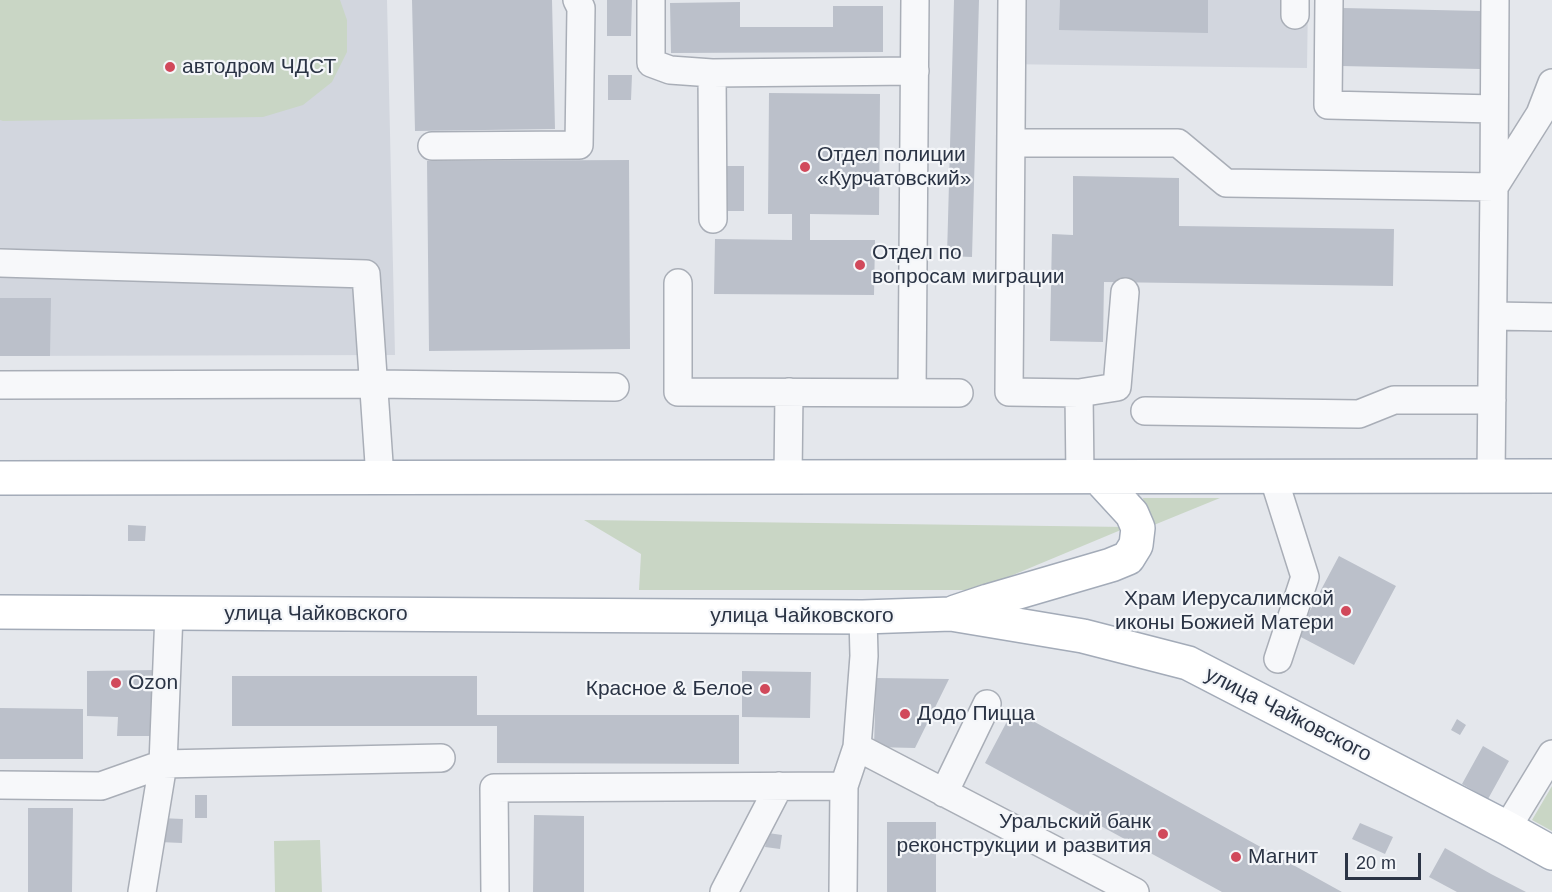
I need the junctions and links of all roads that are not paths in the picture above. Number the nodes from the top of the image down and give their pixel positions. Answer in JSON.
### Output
{"nodes":[{"id":1,"x":577,"y":0,"type":"edge"},
{"id":2,"x":651,"y":0,"type":"edge"},
{"id":3,"x":915,"y":0,"type":"edge"},
{"id":4,"x":1012,"y":0,"type":"edge"},
{"id":5,"x":1329,"y":0,"type":"edge"},
{"id":6,"x":1495,"y":0,"type":"edge"},
{"id":7,"x":915,"y":71,"type":"junction"},
{"id":8,"x":712,"y":73,"type":"junction"},
{"id":9,"x":1552,"y":83,"type":"edge"},
{"id":10,"x":1494,"y":109,"type":"junction"},
{"id":11,"x":1011,"y":143,"type":"junction"},
{"id":12,"x":432,"y":146,"type":"dead end"},
{"id":13,"x":1494,"y":187,"type":"junction"},
{"id":14,"x":713,"y":219,"type":"dead end"},
{"id":15,"x":0,"y":263,"type":"edge"},
{"id":16,"x":678,"y":283,"type":"dead end"},
{"id":17,"x":1125,"y":292,"type":"dead end"},
{"id":18,"x":1493,"y":316,"type":"junction"},
{"id":19,"x":1552,"y":317,"type":"edge"},
{"id":20,"x":374,"y":384,"type":"junction"},
{"id":21,"x":0,"y":385,"type":"edge"},
{"id":22,"x":615,"y":387,"type":"dead end"},
{"id":23,"x":789,"y":392,"type":"junction"},
{"id":24,"x":912,"y":393,"type":"junction"},
{"id":25,"x":959,"y":393,"type":"dead end"},
{"id":26,"x":1079,"y":393,"type":"junction"},
{"id":27,"x":1492,"y":400,"type":"junction"},
{"id":28,"x":1145,"y":411,"type":"dead end"},
{"id":29,"x":1273,"y":476,"type":"junction"},
{"id":30,"x":1491,"y":476,"type":"junction"},
{"id":31,"x":1552,"y":476,"type":"edge"},
{"id":32,"x":788,"y":477,"type":"junction"},
{"id":33,"x":1089,"y":477,"type":"junction"},
{"id":34,"x":0,"y":478,"type":"edge"},
{"id":35,"x":380,"y":478,"type":"junction"},
{"id":36,"x":0,"y":612,"type":"edge"},
{"id":37,"x":169,"y":613,"type":"junction"},
{"id":38,"x":951,"y":614,"type":"junction"},
{"id":39,"x":863,"y":617,"type":"junction"},
{"id":40,"x":1278,"y":659,"type":"dead end"},
{"id":41,"x":987,"y":704,"type":"dead end"},
{"id":42,"x":856,"y":747,"type":"junction"},
{"id":43,"x":1552,"y":754,"type":"edge"},
{"id":44,"x":441,"y":758,"type":"dead end"},
{"id":45,"x":163,"y":764,"type":"junction"},
{"id":46,"x":0,"y":785,"type":"edge"},
{"id":47,"x":779,"y":786,"type":"junction"},
{"id":48,"x":844,"y":786,"type":"junction"},
{"id":49,"x":944,"y":793,"type":"junction"},
{"id":50,"x":1507,"y":828,"type":"junction"},
{"id":51,"x":1552,"y":853,"type":"edge"},
{"id":52,"x":142,"y":892,"type":"edge"},
{"id":53,"x":495,"y":892,"type":"edge"},
{"id":54,"x":724,"y":892,"type":"edge"},
{"id":55,"x":843,"y":892,"type":"edge"},
{"id":56,"x":1135,"y":892,"type":"edge"}],
"edges":[{"from":1,"to":12,"type":"lane"},
{"from":2,"to":8,"type":"lane"},
{"from":3,"to":7,"type":"lane"},
{"from":4,"to":11,"type":"lane"},
{"from":5,"to":10,"type":"lane"},
{"from":6,"to":10,"type":"lane"},
{"from":7,"to":8,"type":"lane"},
{"from":7,"to":24,"type":"lane"},
{"from":8,"to":14,"type":"lane"},
{"from":9,"to":13,"type":"lane"},
{"from":10,"to":13,"type":"lane"},
{"from":11,"to":13,"type":"lane"},
{"from":11,"to":26,"type":"lane"},
{"from":13,"to":18,"type":"lane"},
{"from":15,"to":20,"type":"lane"},
{"from":16,"to":23,"type":"lane"},
{"from":17,"to":26,"type":"lane"},
{"from":18,"to":19,"type":"lane"},
{"from":18,"to":27,"type":"lane"},
{"from":20,"to":21,"type":"lane"},
{"from":20,"to":22,"type":"lane"},
{"from":20,"to":35,"type":"lane"},
{"from":23,"to":24,"type":"lane"},
{"from":23,"to":32,"type":"lane"},
{"from":24,"to":25,"type":"lane"},
{"from":26,"to":33,"type":"lane"},
{"from":27,"to":28,"type":"lane"},
{"from":27,"to":30,"type":"lane"},
{"from":29,"to":30,"type":"main road"},
{"from":29,"to":33,"type":"main road"},
{"from":29,"to":40,"type":"lane"},
{"from":30,"to":31,"type":"main road"},
{"from":32,"to":33,"type":"main road"},
{"from":32,"to":35,"type":"main road"},
{"from":33,"to":38,"type":"main road"},
{"from":34,"to":35,"type":"main road"},
{"from":36,"to":37,"type":"main road","name":"улица Чайковского"},
{"from":37,"to":39,"type":"main road","name":"улица Чайковского"},
{"from":37,"to":45,"type":"lane"},
{"from":38,"to":39,"type":"main road","name":"улица Чайковского"},
{"from":38,"to":50,"type":"main road","name":"улица Чайковского"},
{"from":39,"to":42,"type":"lane"},
{"from":41,"to":49,"type":"lane"},
{"from":42,"to":48,"type":"lane"},
{"from":42,"to":49,"type":"lane"},
{"from":43,"to":50,"type":"lane"},
{"from":44,"to":45,"type":"lane"},
{"from":45,"to":46,"type":"lane"},
{"from":45,"to":52,"type":"lane"},
{"from":47,"to":48,"type":"lane"},
{"from":47,"to":53,"type":"lane"},
{"from":47,"to":54,"type":"lane"},
{"from":48,"to":55,"type":"lane"},
{"from":49,"to":56,"type":"lane"},
{"from":50,"to":51,"type":"main road","name":"улица Чайковского"}]}
